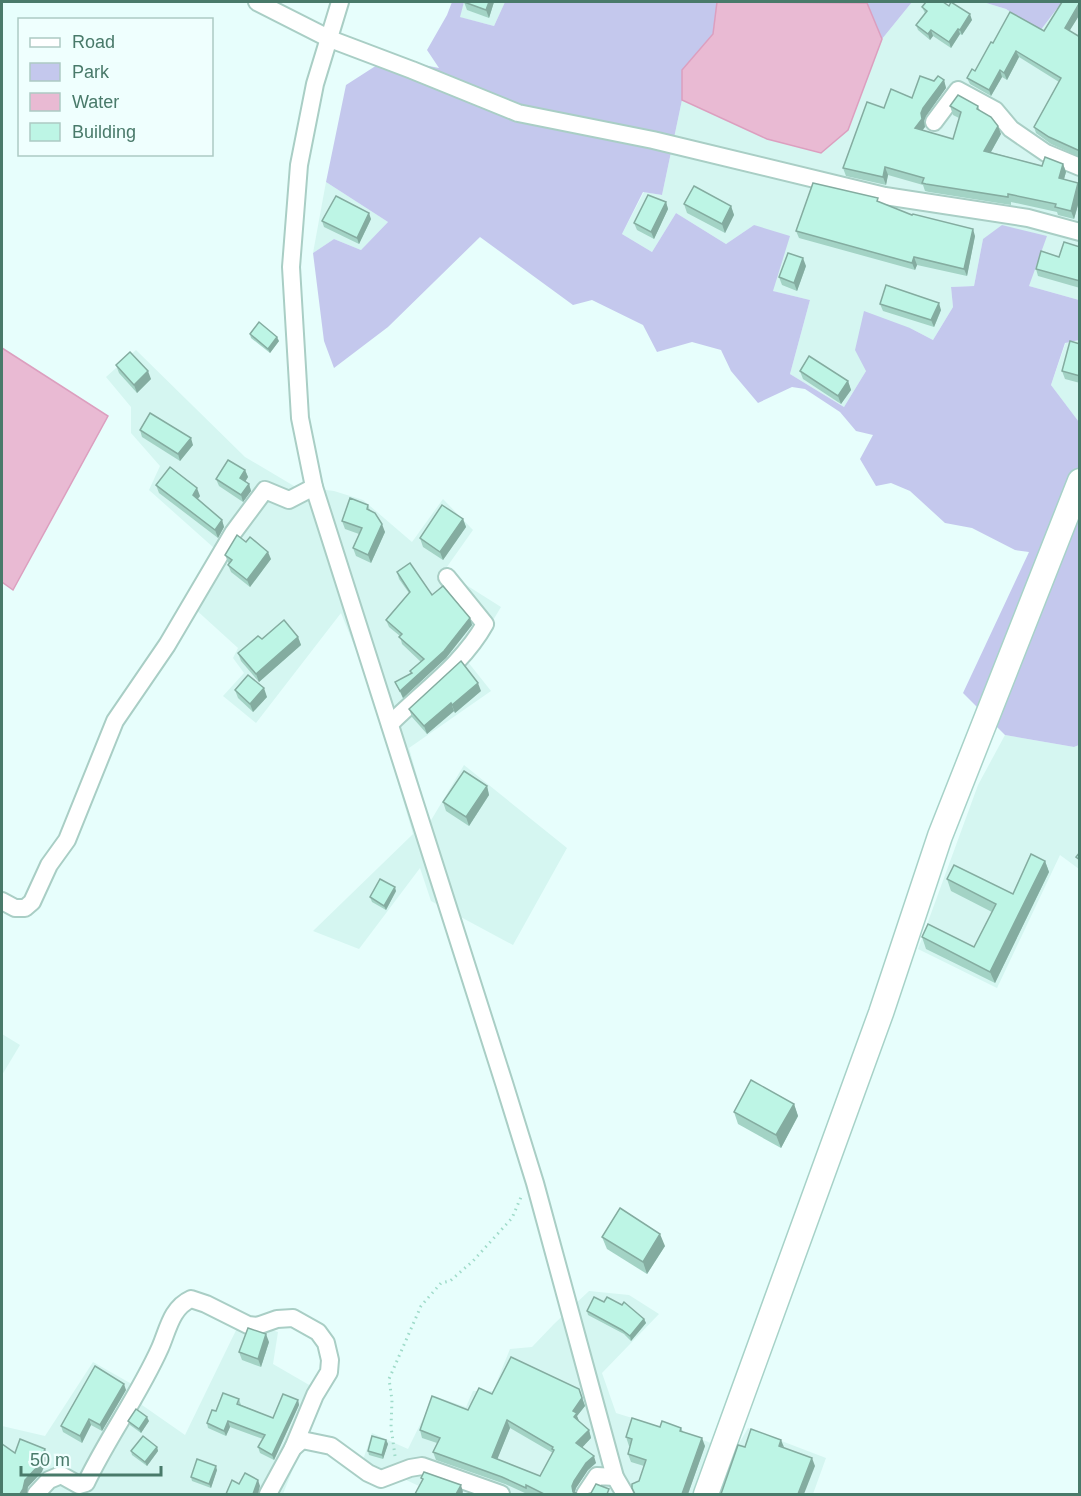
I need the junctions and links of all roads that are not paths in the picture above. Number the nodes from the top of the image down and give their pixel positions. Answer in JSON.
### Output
{"nodes":[{"id":1,"x":257,"y":2,"type":"edge"},
{"id":2,"x":340,"y":2,"type":"edge"},
{"id":3,"x":330,"y":39,"type":"junction"},
{"id":4,"x":934,"y":122,"type":"dead end"},
{"id":5,"x":1080,"y":167,"type":"edge"},
{"id":6,"x":1080,"y":232,"type":"edge"},
{"id":7,"x":1080,"y":481,"type":"edge"},
{"id":8,"x":314,"y":487,"type":"junction"},
{"id":9,"x":447,"y":577,"type":"dead end"},
{"id":10,"x":390,"y":724,"type":"junction"},
{"id":11,"x":2,"y":901,"type":"edge"},
{"id":12,"x":293,"y":1448,"type":"junction"},
{"id":13,"x":615,"y":1477,"type":"junction"},
{"id":14,"x":36,"y":1494,"type":"edge"},
{"id":15,"x":268,"y":1494,"type":"edge"},
{"id":16,"x":498,"y":1494,"type":"edge"},
{"id":17,"x":585,"y":1494,"type":"edge"},
{"id":18,"x":625,"y":1494,"type":"edge"},
{"id":19,"x":706,"y":1494,"type":"edge"}],
"edges":[{"from":1,"to":3,"type":"street"},
{"from":2,"to":3,"type":"street"},
{"from":3,"to":6,"type":"street"},
{"from":3,"to":8,"type":"street"},
{"from":4,"to":5,"type":"street"},
{"from":7,"to":19,"type":"main road"},
{"from":8,"to":10,"type":"street"},
{"from":8,"to":11,"type":"street"},
{"from":9,"to":10,"type":"street"},
{"from":10,"to":13,"type":"street"},
{"from":12,"to":14,"type":"street"},
{"from":12,"to":15,"type":"street"},
{"from":12,"to":16,"type":"street"},
{"from":13,"to":17,"type":"street"},
{"from":13,"to":18,"type":"street"}]}
